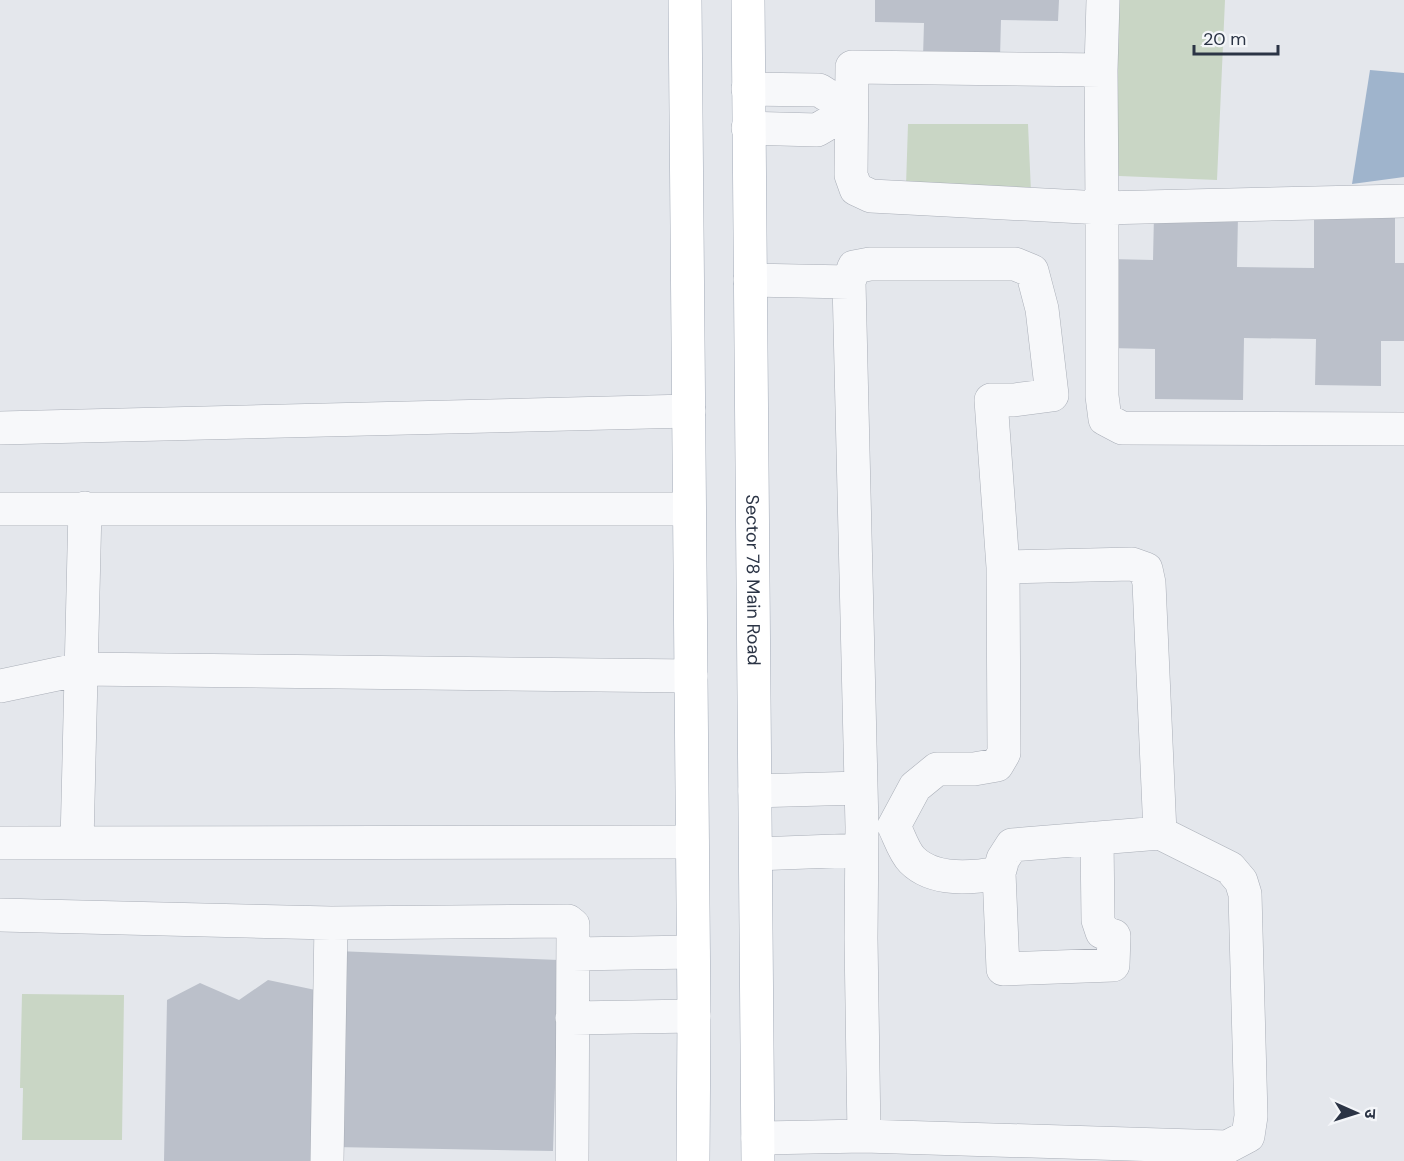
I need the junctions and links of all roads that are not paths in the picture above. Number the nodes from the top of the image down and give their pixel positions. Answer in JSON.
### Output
{"nodes":[{"id":1,"x":685,"y":0,"type":"edge"},
{"id":2,"x":748,"y":0,"type":"edge"},
{"id":3,"x":1103,"y":0,"type":"edge"},
{"id":4,"x":1101,"y":70,"type":"junction"},
{"id":5,"x":748,"y":89,"type":"junction"},
{"id":6,"x":851,"y":110,"type":"junction"},
{"id":7,"x":748,"y":128,"type":"junction"},
{"id":8,"x":1404,"y":201,"type":"edge"},
{"id":9,"x":1102,"y":208,"type":"junction"},
{"id":10,"x":750,"y":280,"type":"junction"},
{"id":11,"x":849,"y":282,"type":"junction"},
{"id":12,"x":689,"y":411,"type":"junction"},
{"id":13,"x":0,"y":428,"type":"edge"},
{"id":14,"x":1404,"y":429,"type":"edge"},
{"id":15,"x":0,"y":508,"type":"edge"},
{"id":16,"x":85,"y":508,"type":"junction"},
{"id":17,"x":689,"y":509,"type":"junction"},
{"id":18,"x":1003,"y":567,"type":"junction"},
{"id":19,"x":81,"y":669,"type":"junction"},
{"id":20,"x":691,"y":676,"type":"junction"},
{"id":21,"x":0,"y":686,"type":"edge"},
{"id":22,"x":860,"y":788,"type":"junction"},
{"id":23,"x":755,"y":791,"type":"junction"},
{"id":24,"x":894,"y":826,"type":"junction"},
{"id":25,"x":1160,"y":833,"type":"junction"},
{"id":26,"x":862,"y":838,"type":"junction"},
{"id":27,"x":1097,"y":838,"type":"junction"},
{"id":28,"x":692,"y":842,"type":"junction"},
{"id":29,"x":0,"y":843,"type":"edge"},
{"id":30,"x":77,"y":843,"type":"junction"},
{"id":31,"x":756,"y":854,"type":"junction"},
{"id":32,"x":999,"y":873,"type":"junction"},
{"id":33,"x":0,"y":915,"type":"edge"},
{"id":34,"x":331,"y":922,"type":"junction"},
{"id":35,"x":693,"y":952,"type":"junction"},
{"id":36,"x":573,"y":954,"type":"junction"},
{"id":37,"x":694,"y":1016,"type":"junction"},
{"id":38,"x":572,"y":1018,"type":"junction"},
{"id":39,"x":864,"y":1136,"type":"junction"},
{"id":40,"x":758,"y":1149,"type":"edge"},
{"id":41,"x":327,"y":1161,"type":"edge"},
{"id":42,"x":572,"y":1161,"type":"edge"},
{"id":43,"x":693,"y":1161,"type":"edge"}],
"edges":[{"from":1,"to":12,"type":"main road"},
{"from":2,"to":5,"type":"main road","name":"Sector 78 Main Road"},
{"from":3,"to":4,"type":"street"},
{"from":4,"to":6,"type":"street"},
{"from":4,"to":9,"type":"street"},
{"from":5,"to":6,"type":"street"},
{"from":5,"to":7,"type":"main road","name":"Sector 78 Main Road"},
{"from":6,"to":7,"type":"street"},
{"from":6,"to":9,"type":"street"},
{"from":7,"to":10,"type":"main road","name":"Sector 78 Main Road"},
{"from":8,"to":9,"type":"street"},
{"from":9,"to":14,"type":"street"},
{"from":10,"to":11,"type":"street"},
{"from":10,"to":23,"type":"main road","name":"Sector 78 Main Road"},
{"from":11,"to":18,"type":"street"},
{"from":11,"to":22,"type":"street"},
{"from":12,"to":13,"type":"street"},
{"from":12,"to":17,"type":"main road"},
{"from":15,"to":16,"type":"street"},
{"from":16,"to":17,"type":"street"},
{"from":16,"to":19,"type":"street"},
{"from":17,"to":20,"type":"main road"},
{"from":18,"to":24,"type":"street"},
{"from":18,"to":25,"type":"street"},
{"from":19,"to":20,"type":"street"},
{"from":19,"to":21,"type":"street"},
{"from":19,"to":30,"type":"street"},
{"from":20,"to":28,"type":"main road"},
{"from":22,"to":23,"type":"street"},
{"from":22,"to":26,"type":"street"},
{"from":23,"to":31,"type":"main road","name":"Sector 78 Main Road"},
{"from":24,"to":26,"type":"street"},
{"from":24,"to":32,"type":"street"},
{"from":25,"to":27,"type":"street"},
{"from":25,"to":39,"type":"street"},
{"from":26,"to":31,"type":"street"},
{"from":26,"to":39,"type":"street"},
{"from":27,"to":32,"type":"street"},
{"from":27,"to":32,"type":"street"},
{"from":28,"to":30,"type":"street"},
{"from":28,"to":35,"type":"main road"},
{"from":29,"to":30,"type":"street"},
{"from":31,"to":40,"type":"main road","name":"Sector 78 Main Road"},
{"from":33,"to":34,"type":"street"},
{"from":34,"to":36,"type":"street"},
{"from":34,"to":41,"type":"street"},
{"from":35,"to":36,"type":"street"},
{"from":35,"to":37,"type":"main road"},
{"from":36,"to":38,"type":"street"},
{"from":37,"to":38,"type":"street"},
{"from":37,"to":43,"type":"main road"},
{"from":38,"to":42,"type":"street"},
{"from":39,"to":40,"type":"street"}]}
